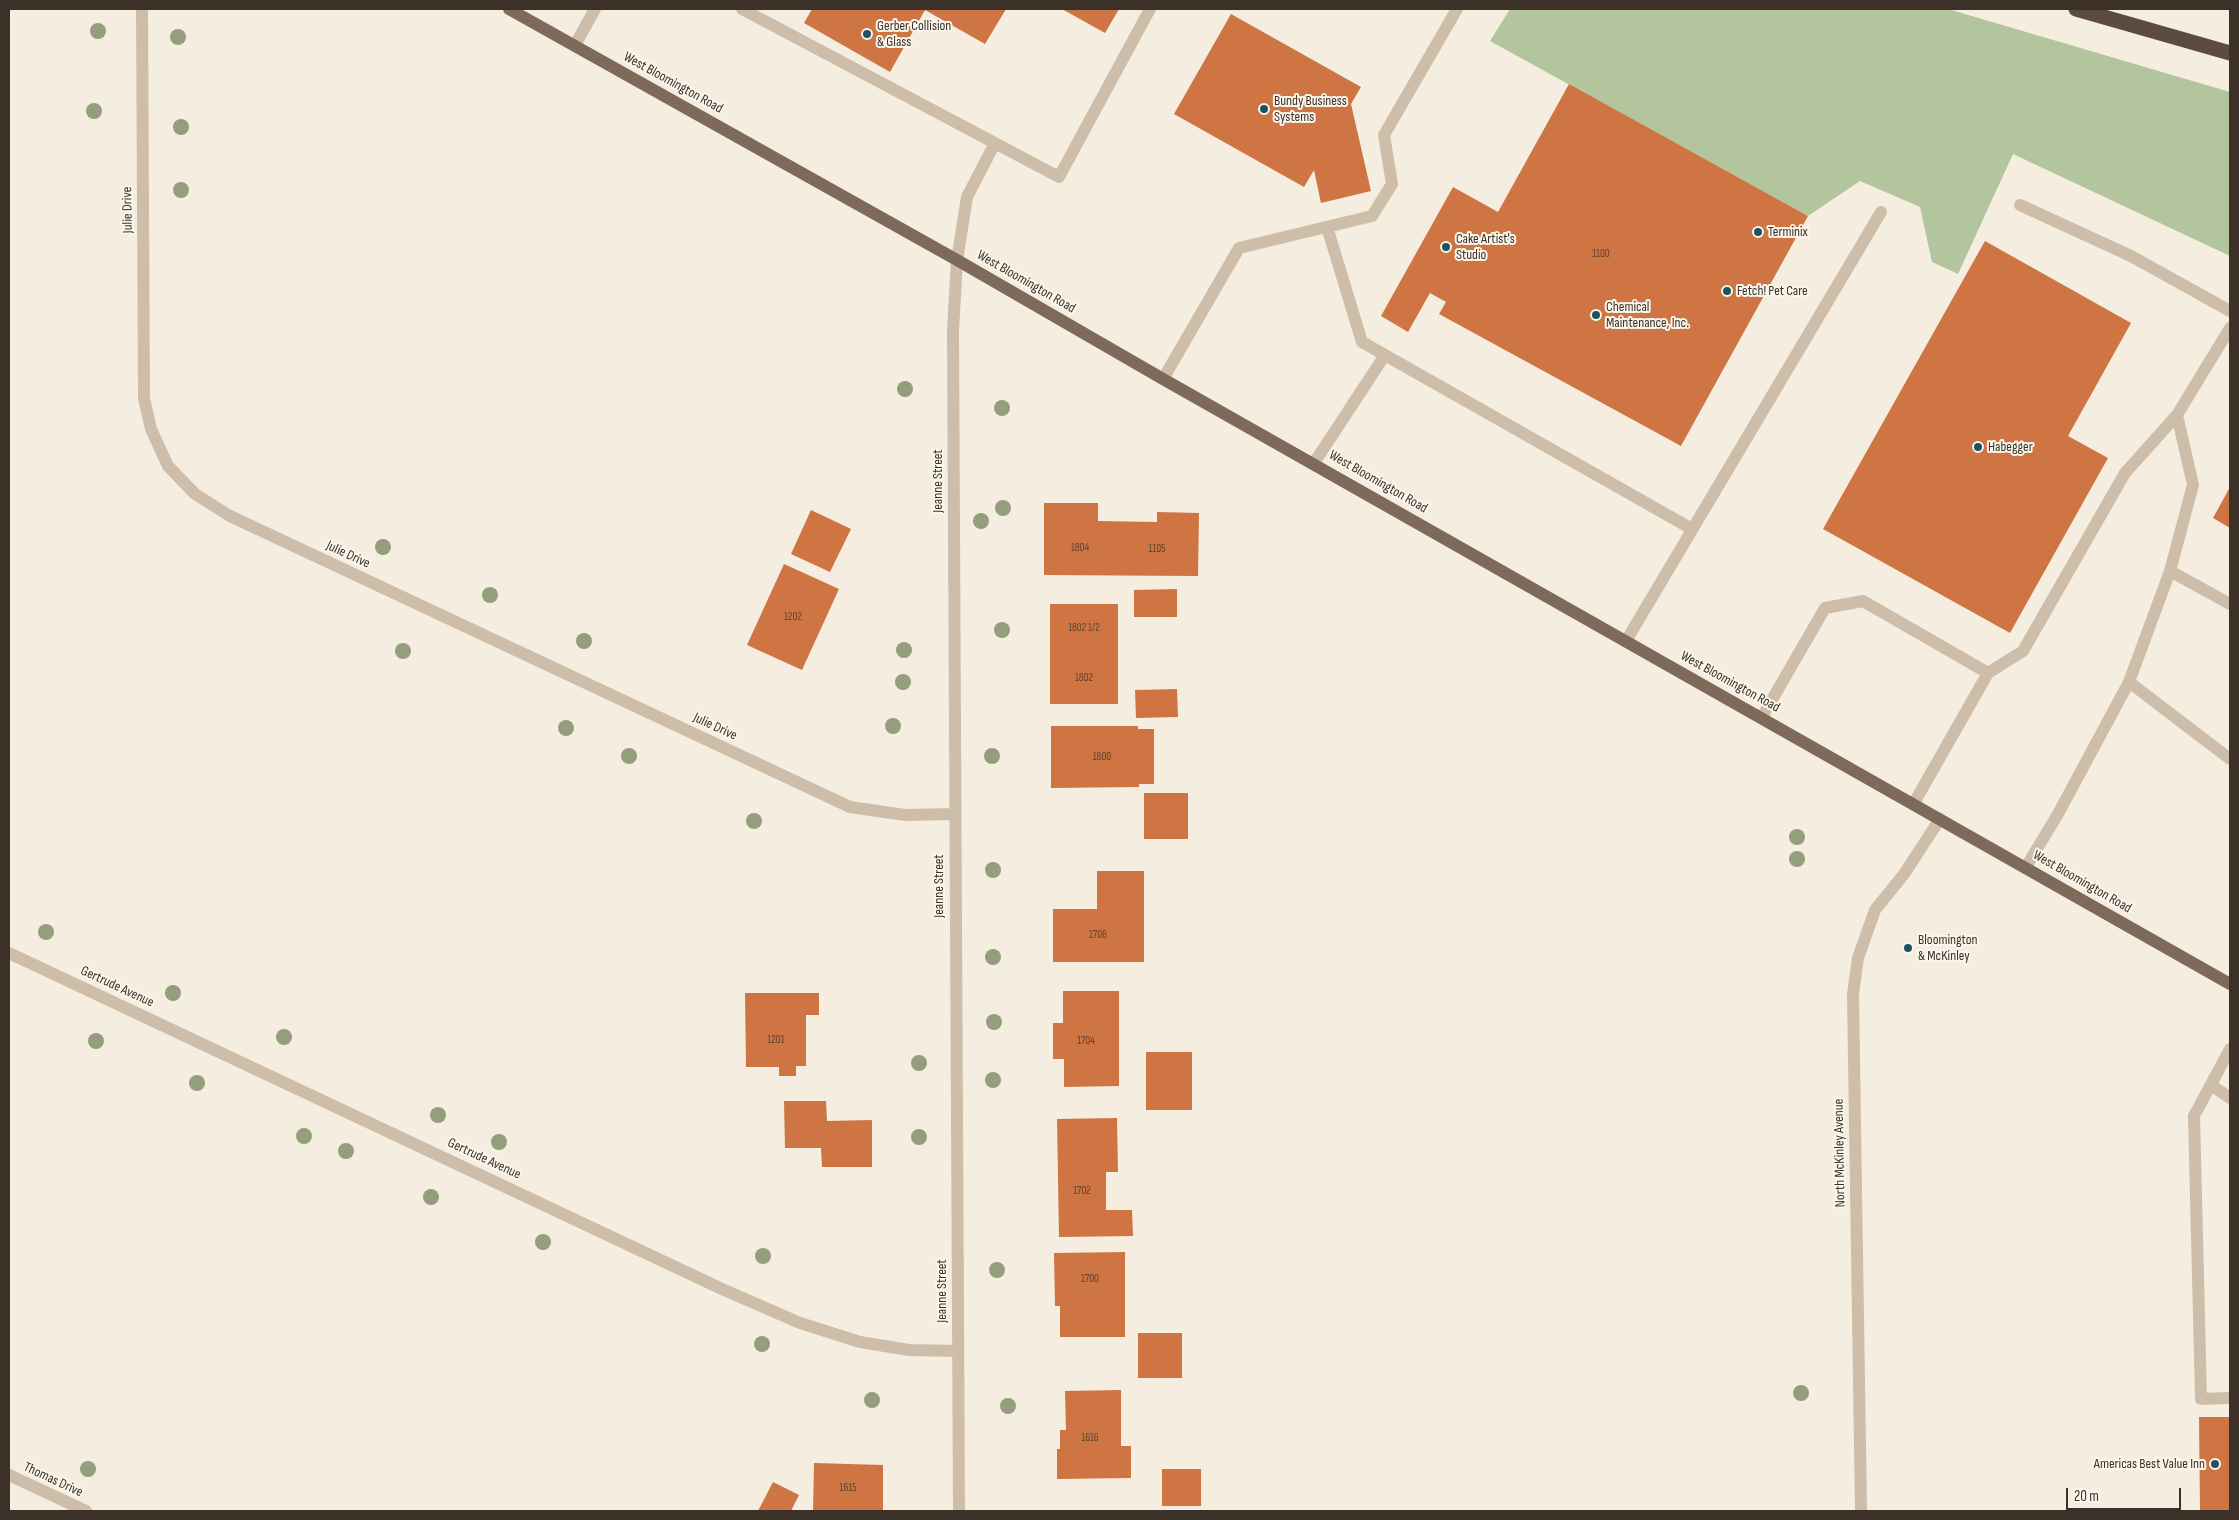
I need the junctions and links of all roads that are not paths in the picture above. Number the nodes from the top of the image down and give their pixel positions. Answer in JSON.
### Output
{"nodes":[{"id":1,"x":142,"y":9,"type":"edge"},
{"id":2,"x":510,"y":9,"type":"edge"},
{"id":3,"x":595,"y":9,"type":"edge"},
{"id":4,"x":742,"y":9,"type":"edge"},
{"id":5,"x":1150,"y":9,"type":"edge"},
{"id":6,"x":1457,"y":9,"type":"edge"},
{"id":7,"x":2076,"y":9,"type":"edge"},
{"id":8,"x":574,"y":45,"type":"junction"},
{"id":9,"x":2230,"y":53,"type":"edge"},
{"id":10,"x":995,"y":143,"type":"junction"},
{"id":11,"x":2020,"y":205,"type":"dead end"},
{"id":12,"x":1881,"y":212,"type":"dead end"},
{"id":13,"x":1327,"y":227,"type":"junction"},
{"id":14,"x":957,"y":260,"type":"junction"},
{"id":15,"x":2230,"y":311,"type":"edge"},
{"id":16,"x":2230,"y":328,"type":"edge"},
{"id":17,"x":1384,"y":355,"type":"junction"},
{"id":18,"x":1163,"y":379,"type":"junction"},
{"id":19,"x":2177,"y":415,"type":"junction"},
{"id":20,"x":1314,"y":463,"type":"junction"},
{"id":21,"x":1692,"y":529,"type":"junction"},
{"id":22,"x":2170,"y":571,"type":"junction"},
{"id":23,"x":2230,"y":604,"type":"edge"},
{"id":24,"x":1626,"y":641,"type":"junction"},
{"id":25,"x":1988,"y":673,"type":"junction"},
{"id":26,"x":2129,"y":682,"type":"junction"},
{"id":27,"x":1762,"y":717,"type":"junction"},
{"id":28,"x":2230,"y":759,"type":"edge"},
{"id":29,"x":1914,"y":804,"type":"junction"},
{"id":30,"x":954,"y":814,"type":"junction"},
{"id":31,"x":1940,"y":819,"type":"junction"},
{"id":32,"x":2026,"y":867,"type":"junction"},
{"id":33,"x":9,"y":953,"type":"edge"},
{"id":34,"x":2230,"y":984,"type":"edge"},
{"id":35,"x":2230,"y":1049,"type":"edge"},
{"id":36,"x":2211,"y":1085,"type":"junction"},
{"id":37,"x":2230,"y":1098,"type":"edge"},
{"id":38,"x":958,"y":1351,"type":"junction"},
{"id":39,"x":2230,"y":1398,"type":"edge"},
{"id":40,"x":9,"y":1475,"type":"edge"},
{"id":41,"x":86,"y":1511,"type":"edge"},
{"id":42,"x":959,"y":1511,"type":"edge"},
{"id":43,"x":1861,"y":1511,"type":"edge"}],
"edges":[{"from":1,"to":30,"type":"street","name":"Julie Drive"},
{"from":2,"to":8,"type":"main road","name":"West Bloomington Road"},
{"from":3,"to":8,"type":"street"},
{"from":4,"to":10,"type":"street"},
{"from":5,"to":10,"type":"street"},
{"from":6,"to":13,"type":"street"},
{"from":7,"to":9,"type":"highway"},
{"from":8,"to":14,"type":"main road","name":"West Bloomington Road"},
{"from":10,"to":14,"type":"street","name":"Jeanne Street"},
{"from":11,"to":15,"type":"street"},
{"from":12,"to":21,"type":"street"},
{"from":13,"to":17,"type":"street"},
{"from":13,"to":18,"type":"street"},
{"from":14,"to":18,"type":"main road","name":"West Bloomington Road"},
{"from":14,"to":30,"type":"street","name":"Jeanne Street"},
{"from":16,"to":19,"type":"street"},
{"from":17,"to":20,"type":"street"},
{"from":17,"to":21,"type":"street"},
{"from":18,"to":20,"type":"main road","name":"West Bloomington Road"},
{"from":19,"to":22,"type":"street"},
{"from":19,"to":25,"type":"street"},
{"from":20,"to":24,"type":"main road","name":"West Bloomington Road"},
{"from":21,"to":24,"type":"street"},
{"from":22,"to":23,"type":"street"},
{"from":22,"to":26,"type":"street"},
{"from":24,"to":27,"type":"main road","name":"West Bloomington Road"},
{"from":25,"to":27,"type":"street"},
{"from":25,"to":29,"type":"street"},
{"from":26,"to":28,"type":"street"},
{"from":26,"to":32,"type":"street"},
{"from":27,"to":29,"type":"main road","name":"West Bloomington Road"},
{"from":29,"to":31,"type":"main road","name":"West Bloomington Road"},
{"from":30,"to":38,"type":"street","name":"Jeanne Street"},
{"from":31,"to":32,"type":"main road","name":"West Bloomington Road"},
{"from":31,"to":43,"type":"street","name":"North McKinley Avenue"},
{"from":32,"to":34,"type":"main road","name":"West Bloomington Road"},
{"from":33,"to":38,"type":"street","name":"Gertrude Avenue"},
{"from":35,"to":36,"type":"street"},
{"from":36,"to":37,"type":"street"},
{"from":36,"to":39,"type":"street"},
{"from":38,"to":42,"type":"street","name":"Jeanne Street"},
{"from":40,"to":41,"type":"street","name":"Thomas Drive"}]}
